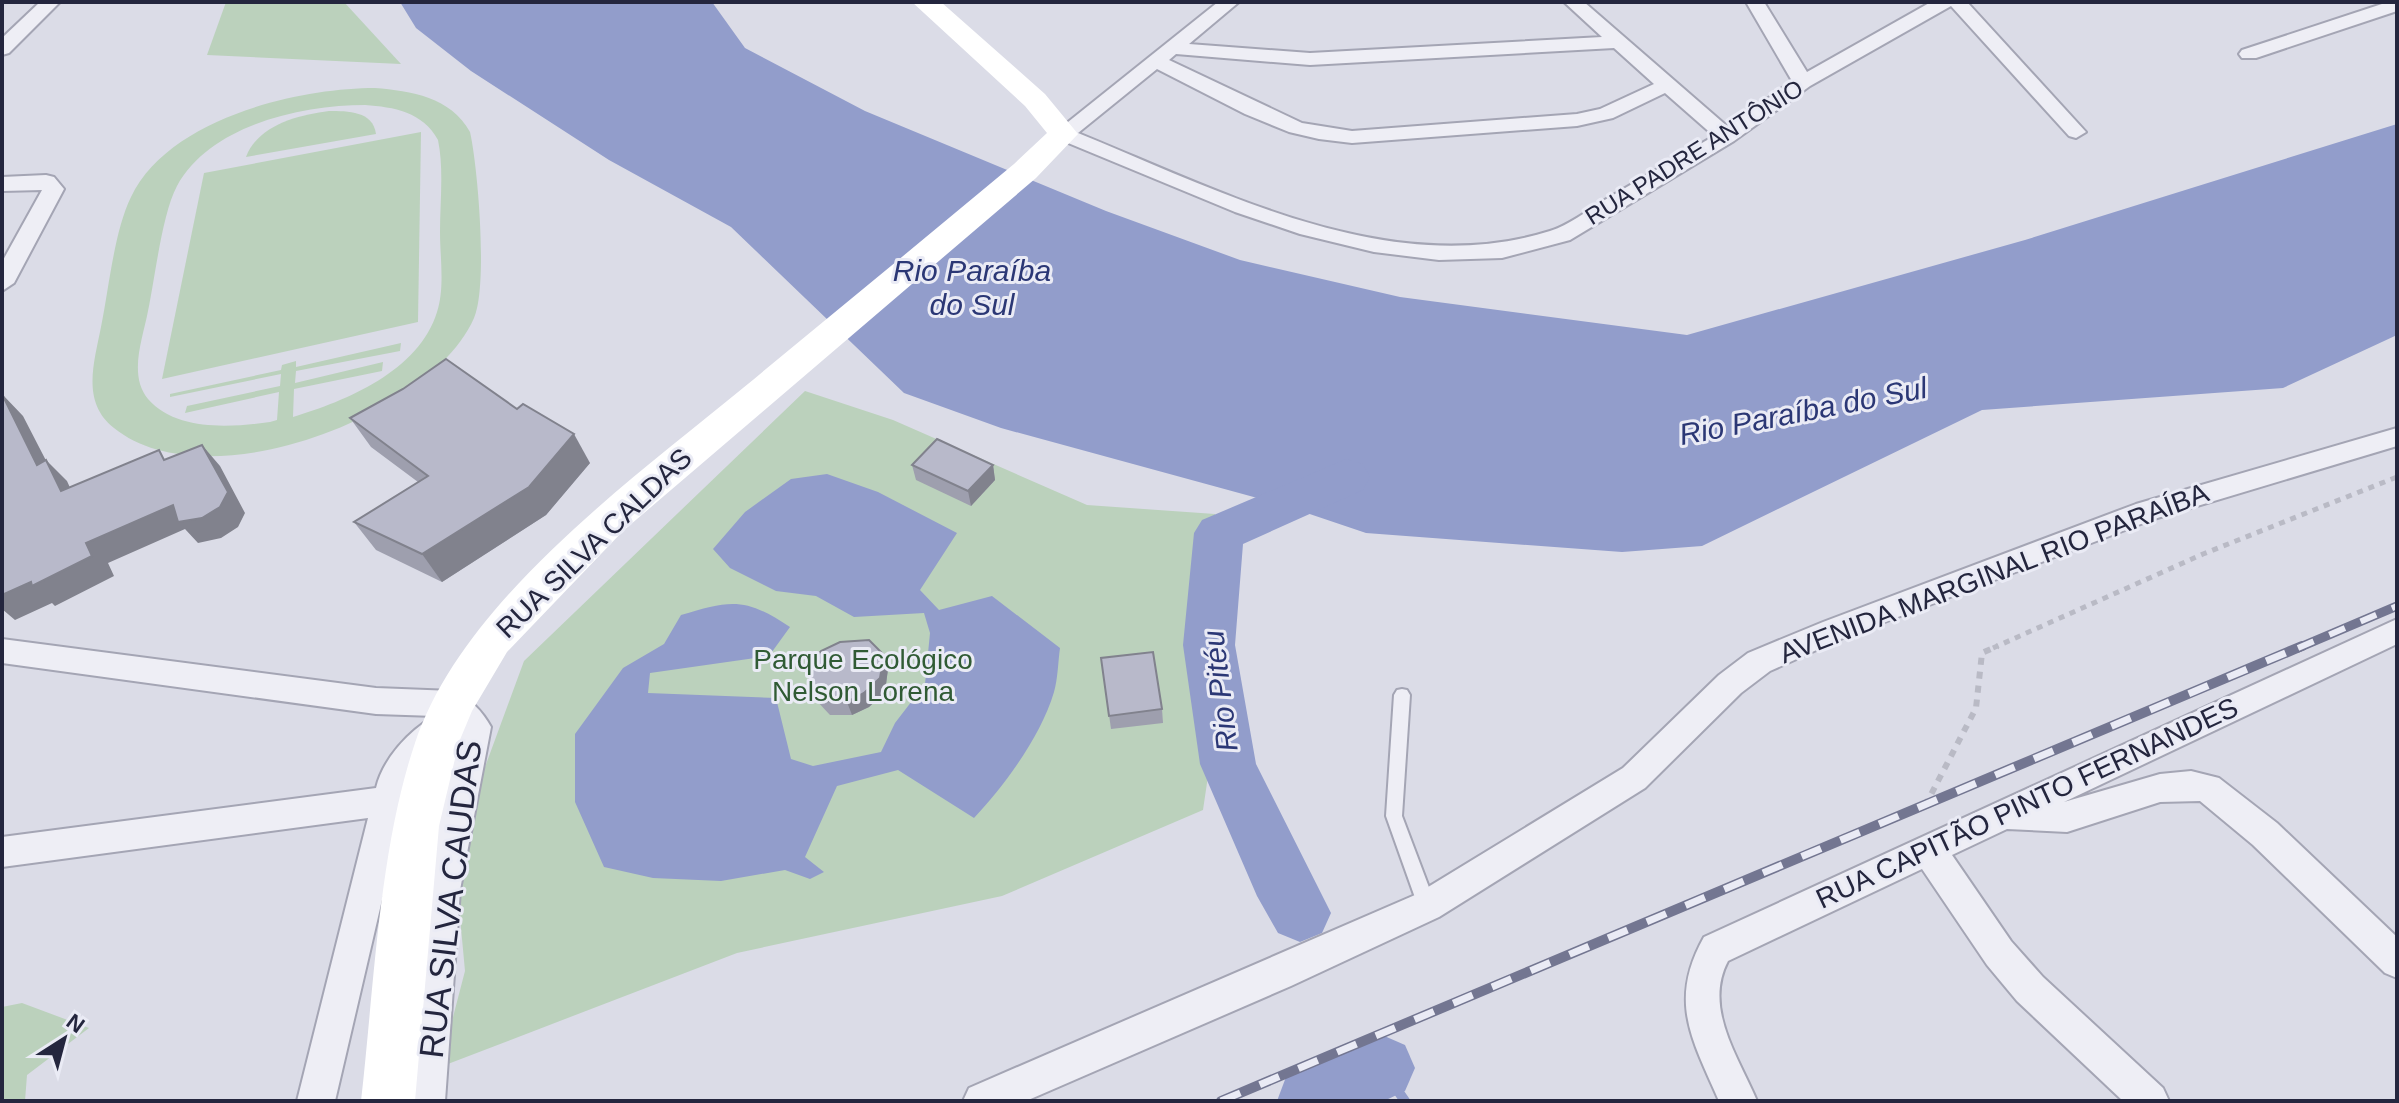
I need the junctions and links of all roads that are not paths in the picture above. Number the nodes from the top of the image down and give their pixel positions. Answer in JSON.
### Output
{"nodes":[{"id":1,"x":51,"y":2,"type":"edge"},
{"id":2,"x":1230,"y":2,"type":"edge"},
{"id":3,"x":1573,"y":2,"type":"edge"},
{"id":4,"x":1755,"y":2,"type":"edge"},
{"id":5,"x":1945,"y":2,"type":"edge"},
{"id":6,"x":1957,"y":2,"type":"edge"},
{"id":7,"x":2397,"y":5,"type":"edge"},
{"id":8,"x":938,"y":8,"type":"edge"},
{"id":9,"x":1620,"y":42,"type":"junction"},
{"id":10,"x":2,"y":49,"type":"edge"},
{"id":11,"x":1164,"y":54,"type":"junction"},
{"id":12,"x":2249,"y":54,"type":"dead end"},
{"id":13,"x":1803,"y":82,"type":"junction"},
{"id":14,"x":1667,"y":85,"type":"junction"},
{"id":15,"x":2076,"y":132,"type":"dead end"},
{"id":16,"x":1063,"y":134,"type":"junction"},
{"id":17,"x":1727,"y":137,"type":"junction"},
{"id":18,"x":2,"y":184,"type":"edge"},
{"id":19,"x":2,"y":283,"type":"edge"},
{"id":20,"x":2397,"y":437,"type":"edge"},
{"id":21,"x":2397,"y":631,"type":"edge"},
{"id":22,"x":2,"y":651,"type":"edge"},
{"id":23,"x":1402,"y":695,"type":"dead end"},
{"id":24,"x":448,"y":715,"type":"junction"},
{"id":25,"x":402,"y":813,"type":"junction"},
{"id":26,"x":2004,"y":814,"type":"junction"},
{"id":27,"x":1928,"y":849,"type":"junction"},
{"id":28,"x":2,"y":852,"type":"edge"},
{"id":29,"x":1427,"y":906,"type":"junction"},
{"id":30,"x":2392,"y":948,"type":"edge"},
{"id":31,"x":316,"y":1101,"type":"edge"},
{"id":32,"x":388,"y":1101,"type":"edge"},
{"id":33,"x":426,"y":1101,"type":"edge"},
{"id":34,"x":982,"y":1101,"type":"edge"},
{"id":35,"x":1738,"y":1101,"type":"edge"},
{"id":36,"x":2150,"y":1101,"type":"edge"}],
"edges":[{"from":1,"to":10,"type":"street"},
{"from":2,"to":11,"type":"street"},
{"from":3,"to":9,"type":"street"},
{"from":4,"to":13,"type":"street"},
{"from":5,"to":13,"type":"street","name":"RUA PADRE ANTÔNIO"},
{"from":6,"to":15,"type":"street"},
{"from":7,"to":12,"type":"street"},
{"from":8,"to":16,"type":"main road"},
{"from":9,"to":11,"type":"street"},
{"from":9,"to":14,"type":"street"},
{"from":11,"to":14,"type":"street"},
{"from":11,"to":16,"type":"street"},
{"from":13,"to":17,"type":"street","name":"RUA PADRE ANTÔNIO"},
{"from":14,"to":17,"type":"street"},
{"from":16,"to":17,"type":"street","name":"RUA PADRE ANTÔNIO"},
{"from":16,"to":24,"type":"main road","name":"RUA SILVA CALDAS"},
{"from":18,"to":19,"type":"street"},
{"from":20,"to":29,"type":"street","name":"AVENIDA MARGINAL RIO PARAÍBA"},
{"from":21,"to":26,"type":"street","name":"RUA CAPITÃO PINTO FERNANDES"},
{"from":22,"to":24,"type":"street"},
{"from":23,"to":29,"type":"lane"},
{"from":24,"to":25,"type":"main road","name":"RUA SILVA CALDAS"},
{"from":24,"to":33,"type":"street","name":"RUA SILVA CAUDAS"},
{"from":25,"to":28,"type":"street"},
{"from":25,"to":31,"type":"street"},
{"from":25,"to":32,"type":"main road","name":"RUA SILVA CALDAS"},
{"from":26,"to":27,"type":"street","name":"RUA CAPITÃO PINTO FERNANDES"},
{"from":26,"to":30,"type":"street"},
{"from":27,"to":35,"type":"street","name":"RUA CAPITÃO PINTO FERNANDES"},
{"from":27,"to":36,"type":"street"},
{"from":29,"to":34,"type":"street","name":"AVENIDA MARGINAL RIO PARAÍBA"}]}
